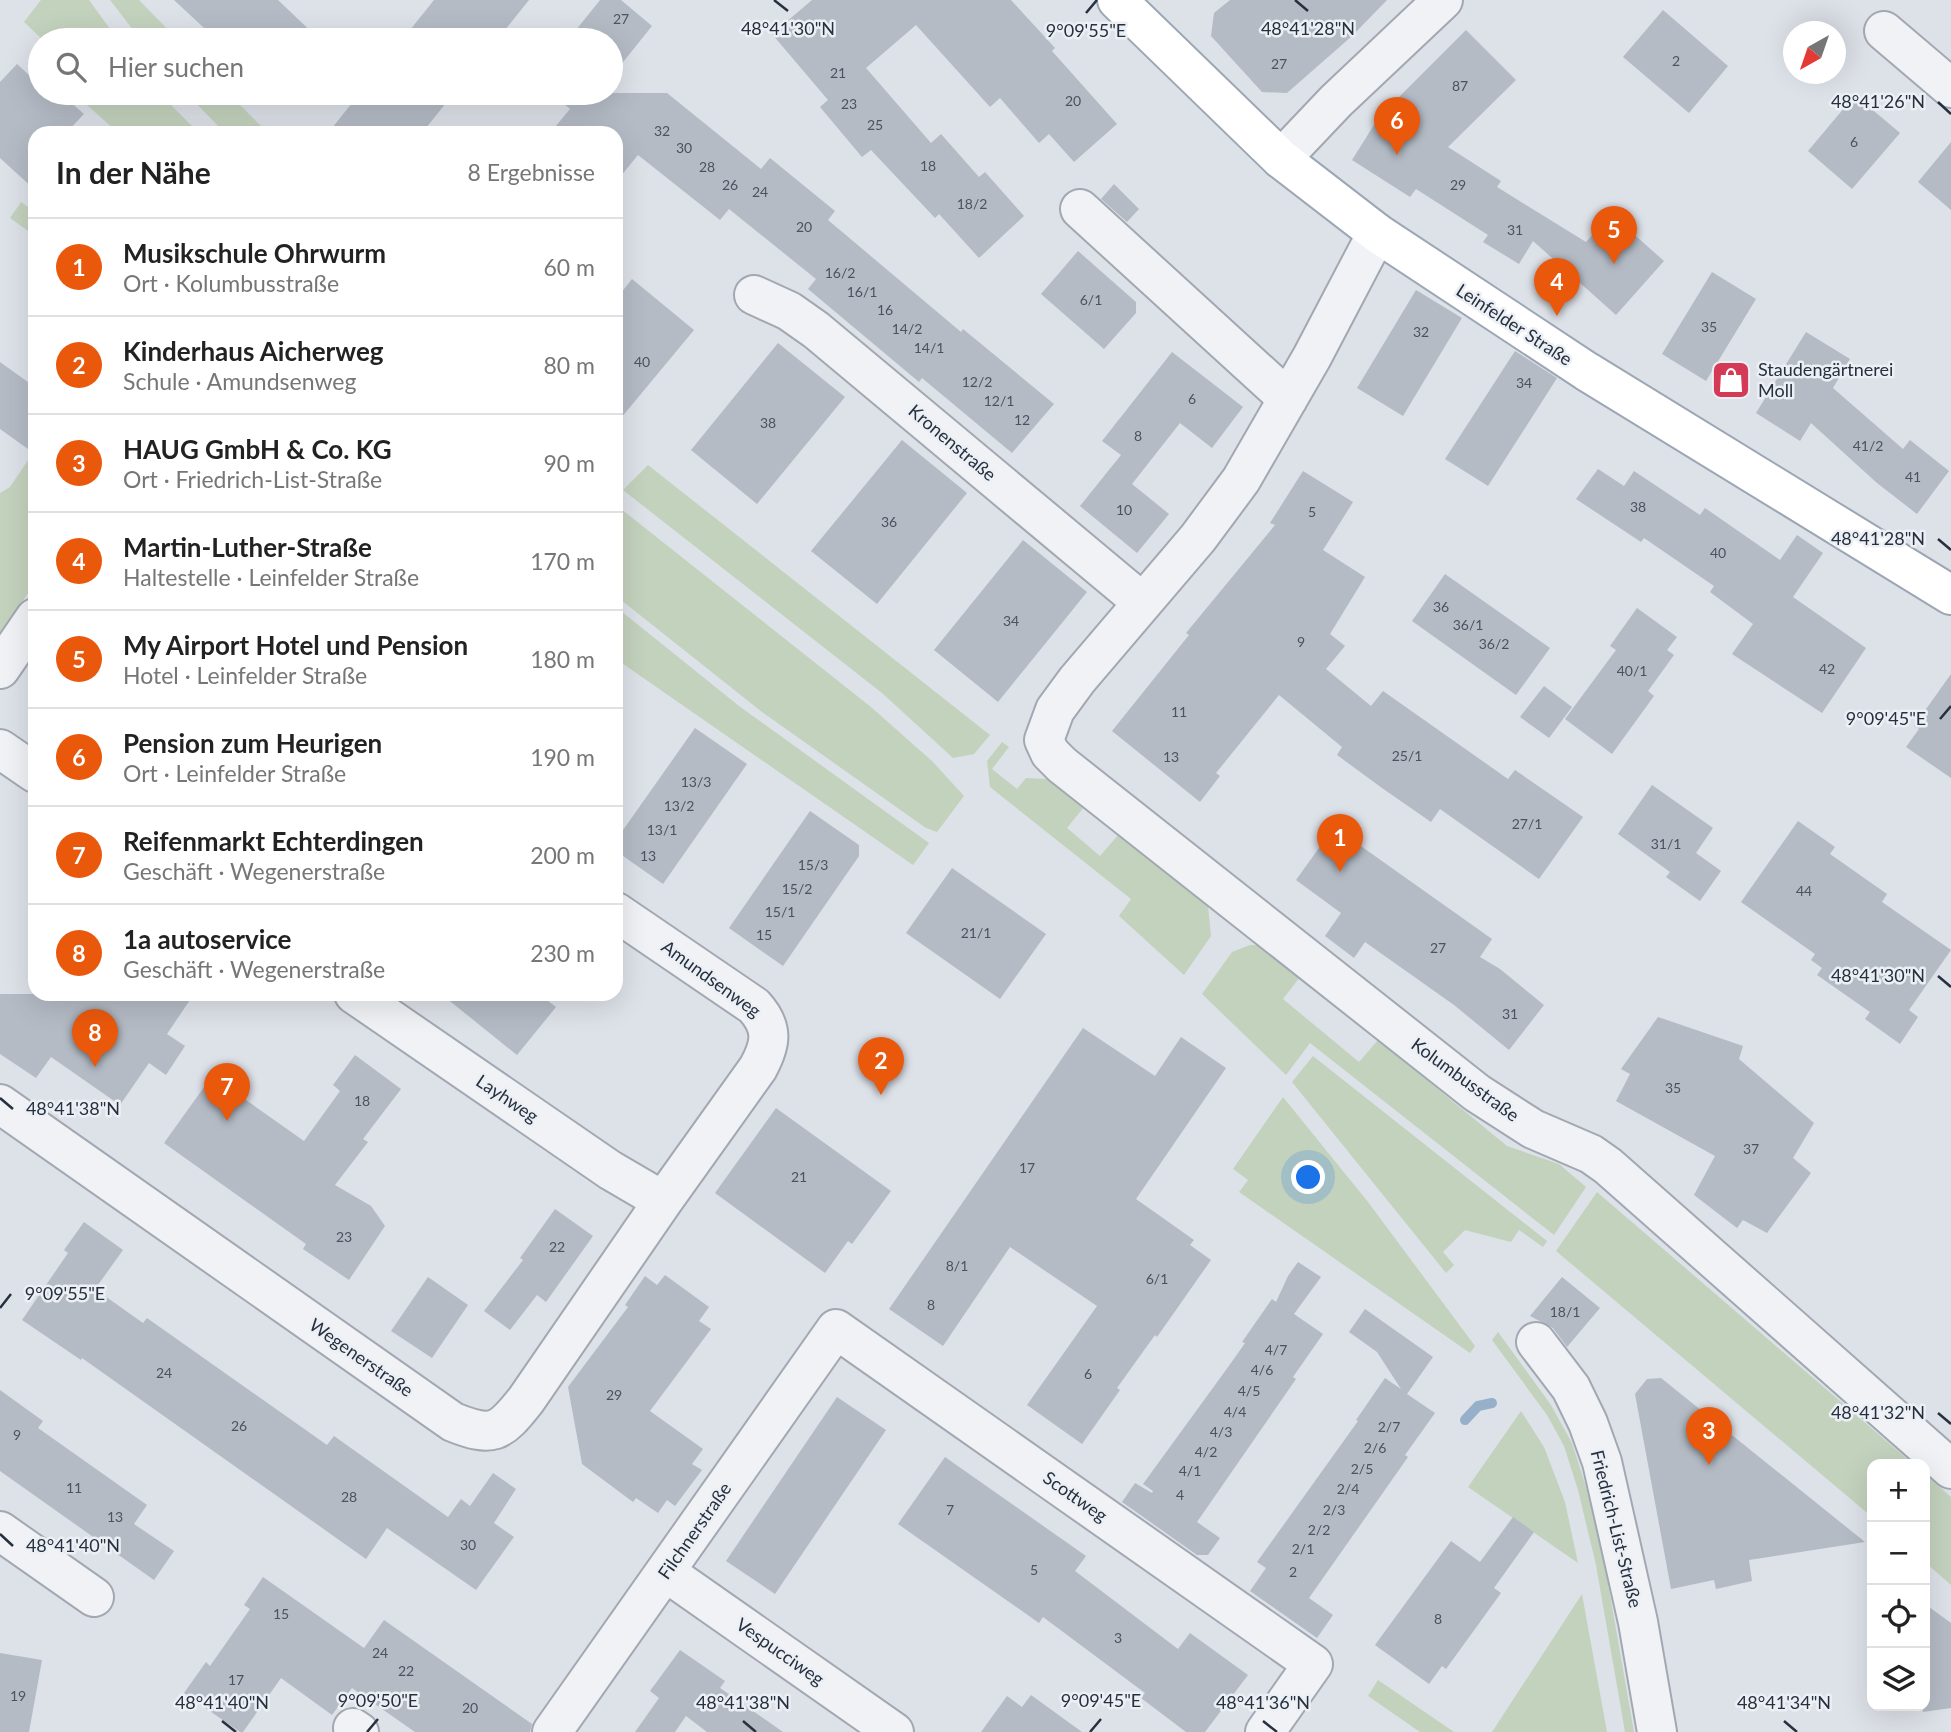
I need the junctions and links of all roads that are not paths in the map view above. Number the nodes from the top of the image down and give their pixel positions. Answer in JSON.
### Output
{"nodes":[{"id":1,"x":1117,"y":0,"type":"edge"},
{"id":2,"x":1443,"y":0,"type":"edge"},
{"id":3,"x":1884,"y":31,"type":"dead end"},
{"id":4,"x":1951,"y":88,"type":"edge"},
{"id":5,"x":1281,"y":159,"type":"junction"},
{"id":6,"x":1080,"y":209,"type":"dead end"},
{"id":7,"x":1377,"y":233,"type":"junction"},
{"id":8,"x":754,"y":295,"type":"dead end"},
{"id":9,"x":1289,"y":398,"type":"junction"},
{"id":10,"x":1951,"y":595,"type":"edge"},
{"id":11,"x":1142,"y":602,"type":"junction"},
{"id":12,"x":28,"y":628,"type":"edge"},
{"id":13,"x":0,"y":669,"type":"edge"},
{"id":14,"x":0,"y":749,"type":"edge"},
{"id":15,"x":28,"y":768,"type":"edge"},
{"id":16,"x":623,"y":917,"type":"edge"},
{"id":17,"x":364,"y":1001,"type":"edge"},
{"id":18,"x":0,"y":1104,"type":"edge"},
{"id":19,"x":663,"y":1202,"type":"junction"},
{"id":20,"x":836,"y":1329,"type":"joint"},
{"id":21,"x":1536,"y":1342,"type":"dead end"},
{"id":22,"x":1951,"y":1469,"type":"edge"},
{"id":23,"x":0,"y":1531,"type":"edge"},
{"id":24,"x":667,"y":1573,"type":"junction"},
{"id":25,"x":93,"y":1597,"type":"dead end"},
{"id":26,"x":552,"y":1732,"type":"edge"},
{"id":27,"x":894,"y":1732,"type":"edge"},
{"id":28,"x":1265,"y":1732,"type":"edge"},
{"id":29,"x":1657,"y":1732,"type":"edge"}],
"edges":[{"from":1,"to":5,"type":"main road","name":"Leinfelder Straße"},
{"from":2,"to":5,"type":"street"},
{"from":3,"to":4,"type":"street"},
{"from":5,"to":7,"type":"main road","name":"Leinfelder Straße"},
{"from":6,"to":9,"type":"street"},
{"from":7,"to":9,"type":"street"},
{"from":7,"to":10,"type":"main road","name":"Leinfelder Straße"},
{"from":8,"to":11,"type":"street","name":"Kronenstraße"},
{"from":9,"to":11,"type":"street"},
{"from":11,"to":22,"type":"street","name":"Kolumbusstraße"},
{"from":12,"to":13,"type":"street"},
{"from":14,"to":15,"type":"street"},
{"from":16,"to":19,"type":"street","name":"Amundsenweg"},
{"from":17,"to":19,"type":"street","name":"Layhweg"},
{"from":18,"to":19,"type":"street","name":"Wegenerstraße"},
{"from":20,"to":24,"type":"street","name":"Filchnerstraße"},
{"from":20,"to":28,"type":"street","name":"Scottweg"},
{"from":21,"to":29,"type":"street","name":"Friedrich-List-Straße"},
{"from":23,"to":25,"type":"street"},
{"from":24,"to":26,"type":"street","name":"Filchnerstraße"},
{"from":24,"to":27,"type":"street","name":"Vespucciweg"}]}
